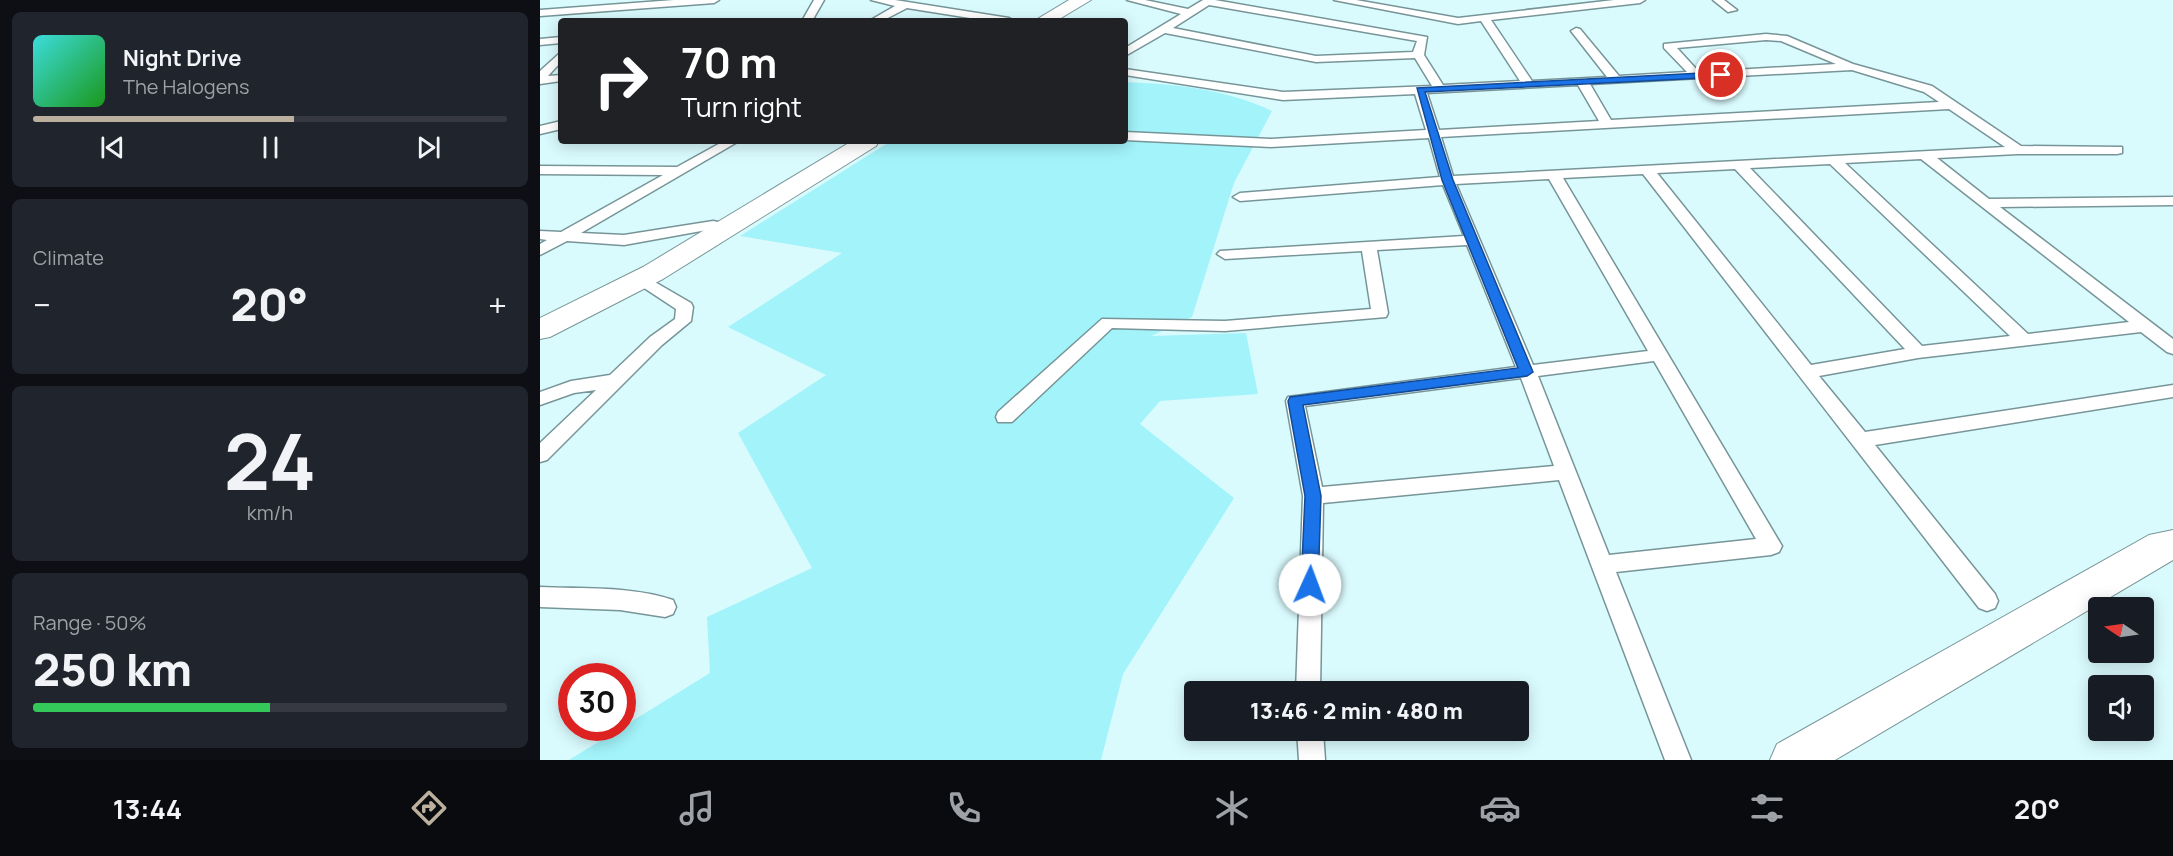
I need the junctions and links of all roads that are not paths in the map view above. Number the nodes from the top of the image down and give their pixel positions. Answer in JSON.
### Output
{"nodes":[{"id":1,"x":714,"y":0,"type":"edge"},
{"id":2,"x":819,"y":0,"type":"edge"},
{"id":3,"x":881,"y":0,"type":"edge"},
{"id":4,"x":1082,"y":0,"type":"edge"},
{"id":5,"x":1096,"y":0,"type":"edge"},
{"id":6,"x":1132,"y":0,"type":"edge"},
{"id":7,"x":1339,"y":0,"type":"edge"},
{"id":8,"x":1373,"y":0,"type":"edge"},
{"id":9,"x":1513,"y":0,"type":"edge"},
{"id":10,"x":1640,"y":0,"type":"edge"},
{"id":11,"x":1718,"y":0,"type":"edge"},
{"id":12,"x":1209,"y":1,"type":"edge"},
{"id":13,"x":1351,"y":2,"type":"junction"},
{"id":14,"x":905,"y":5,"type":"junction"},
{"id":15,"x":1732,"y":10,"type":"dead end"},
{"id":16,"x":945,"y":11,"type":"junction"},
{"id":17,"x":540,"y":13,"type":"edge"},
{"id":18,"x":1190,"y":13,"type":"junction"},
{"id":19,"x":1527,"y":14,"type":"junction"},
{"id":20,"x":808,"y":18,"type":"edge"},
{"id":21,"x":880,"y":18,"type":"edge"},
{"id":22,"x":934,"y":18,"type":"edge"},
{"id":23,"x":990,"y":18,"type":"edge"},
{"id":24,"x":1049,"y":18,"type":"edge"},
{"id":25,"x":1063,"y":18,"type":"edge"},
{"id":26,"x":1485,"y":19,"type":"junction"},
{"id":27,"x":1163,"y":29,"type":"junction"},
{"id":28,"x":1576,"y":31,"type":"dead end"},
{"id":29,"x":558,"y":40,"type":"edge"},
{"id":30,"x":540,"y":42,"type":"edge"},
{"id":31,"x":1663,"y":45,"type":"dead end"},
{"id":32,"x":1128,"y":50,"type":"edge"},
{"id":33,"x":1418,"y":55,"type":"junction"},
{"id":34,"x":558,"y":58,"type":"edge"},
{"id":35,"x":1852,"y":67,"type":"junction"},
{"id":36,"x":1128,"y":72,"type":"edge"},
{"id":37,"x":1696,"y":76,"type":"junction"},
{"id":38,"x":558,"y":78,"type":"edge"},
{"id":39,"x":540,"y":79,"type":"edge"},
{"id":40,"x":1616,"y":80,"type":"junction"},
{"id":41,"x":1582,"y":81,"type":"junction"},
{"id":42,"x":1528,"y":84,"type":"junction"},
{"id":43,"x":1440,"y":88,"type":"junction"},
{"id":44,"x":1420,"y":90,"type":"junction"},
{"id":45,"x":1951,"y":105,"type":"junction"},
{"id":46,"x":1607,"y":124,"type":"junction"},
{"id":47,"x":558,"y":126,"type":"edge"},
{"id":48,"x":540,"y":129,"type":"edge"},
{"id":49,"x":1433,"y":134,"type":"junction"},
{"id":50,"x":1128,"y":136,"type":"edge"},
{"id":51,"x":728,"y":144,"type":"edge"},
{"id":52,"x":844,"y":144,"type":"edge"},
{"id":53,"x":863,"y":144,"type":"edge"},
{"id":54,"x":2018,"y":150,"type":"junction"},
{"id":55,"x":2117,"y":150,"type":"dead end"},
{"id":56,"x":1924,"y":155,"type":"junction"},
{"id":57,"x":1834,"y":160,"type":"junction"},
{"id":58,"x":1739,"y":165,"type":"junction"},
{"id":59,"x":540,"y":170,"type":"edge"},
{"id":60,"x":1647,"y":170,"type":"junction"},
{"id":61,"x":681,"y":171,"type":"junction"},
{"id":62,"x":1554,"y":175,"type":"junction"},
{"id":63,"x":1448,"y":180,"type":"junction"},
{"id":64,"x":1240,"y":197,"type":"dead end"},
{"id":65,"x":2173,"y":201,"type":"edge"},
{"id":66,"x":1985,"y":203,"type":"junction"},
{"id":67,"x":713,"y":225,"type":"junction"},
{"id":68,"x":540,"y":235,"type":"edge"},
{"id":69,"x":568,"y":236,"type":"junction"},
{"id":70,"x":1472,"y":240,"type":"junction"},
{"id":71,"x":1369,"y":246,"type":"junction"},
{"id":72,"x":540,"y":250,"type":"edge"},
{"id":73,"x":1225,"y":254,"type":"dead end"},
{"id":74,"x":641,"y":279,"type":"junction"},
{"id":75,"x":540,"y":318,"type":"edge"},
{"id":76,"x":2143,"y":326,"type":"junction"},
{"id":77,"x":540,"y":330,"type":"edge"},
{"id":78,"x":2024,"y":340,"type":"junction"},
{"id":79,"x":2173,"y":348,"type":"edge"},
{"id":80,"x":1918,"y":352,"type":"junction"},
{"id":81,"x":1660,"y":355,"type":"junction"},
{"id":82,"x":1527,"y":372,"type":"junction"},
{"id":83,"x":1806,"y":372,"type":"junction"},
{"id":84,"x":614,"y":381,"type":"junction"},
{"id":85,"x":2173,"y":392,"type":"edge"},
{"id":86,"x":540,"y":399,"type":"edge"},
{"id":87,"x":1005,"y":417,"type":"dead end"},
{"id":88,"x":1860,"y":440,"type":"junction"},
{"id":89,"x":540,"y":455,"type":"edge"},
{"id":90,"x":1565,"y":472,"type":"junction"},
{"id":91,"x":1313,"y":496,"type":"junction"},
{"id":92,"x":2173,"y":544,"type":"edge"},
{"id":93,"x":1602,"y":565,"type":"junction"},
{"id":94,"x":540,"y":597,"type":"edge"},
{"id":95,"x":1987,"y":601,"type":"dead end"},
{"id":96,"x":664,"y":608,"type":"dead end"},
{"id":97,"x":1308,"y":681,"type":"edge"},
{"id":98,"x":1311,"y":741,"type":"edge"},
{"id":99,"x":1312,"y":760,"type":"edge"},
{"id":100,"x":1678,"y":760,"type":"edge"},
{"id":101,"x":1793,"y":760,"type":"edge"}],
"edges":[{"from":1,"to":17,"type":"street"},
{"from":2,"to":20,"type":"street"},
{"from":3,"to":14,"type":"street"},
{"from":4,"to":24,"type":"highway"},
{"from":5,"to":25,"type":"highway"},
{"from":6,"to":18,"type":"street"},
{"from":7,"to":13,"type":"street"},
{"from":8,"to":13,"type":"street"},
{"from":9,"to":19,"type":"street"},
{"from":10,"to":19,"type":"street"},
{"from":11,"to":15,"type":"street"},
{"from":12,"to":18,"type":"street"},
{"from":12,"to":33,"type":"street"},
{"from":13,"to":26,"type":"street"},
{"from":14,"to":16,"type":"street"},
{"from":14,"to":21,"type":"street"},
{"from":16,"to":22,"type":"street"},
{"from":16,"to":23,"type":"street"},
{"from":18,"to":27,"type":"street"},
{"from":19,"to":26,"type":"street"},
{"from":26,"to":42,"type":"street"},
{"from":27,"to":32,"type":"street"},
{"from":27,"to":33,"type":"street"},
{"from":28,"to":40,"type":"street"},
{"from":29,"to":30,"type":"street"},
{"from":31,"to":37,"type":"street"},
{"from":33,"to":43,"type":"street"},
{"from":34,"to":39,"type":"street"},
{"from":35,"to":37,"type":"street"},
{"from":35,"to":37,"type":"street"},
{"from":35,"to":45,"type":"street"},
{"from":36,"to":44,"type":"street"},
{"from":37,"to":40,"type":"street"},
{"from":38,"to":39,"type":"street"},
{"from":40,"to":41,"type":"street"},
{"from":41,"to":42,"type":"street"},
{"from":41,"to":46,"type":"street"},
{"from":42,"to":43,"type":"street"},
{"from":43,"to":44,"type":"street"},
{"from":44,"to":49,"type":"street"},
{"from":45,"to":46,"type":"street"},
{"from":45,"to":54,"type":"street"},
{"from":46,"to":49,"type":"street"},
{"from":47,"to":48,"type":"street"},
{"from":49,"to":50,"type":"street"},
{"from":49,"to":63,"type":"street"},
{"from":51,"to":61,"type":"street"},
{"from":52,"to":67,"type":"highway"},
{"from":53,"to":74,"type":"highway"},
{"from":54,"to":55,"type":"street"},
{"from":54,"to":56,"type":"street"},
{"from":56,"to":57,"type":"street"},
{"from":56,"to":66,"type":"street"},
{"from":57,"to":58,"type":"street"},
{"from":57,"to":78,"type":"street"},
{"from":58,"to":60,"type":"street"},
{"from":58,"to":80,"type":"street"},
{"from":59,"to":61,"type":"street"},
{"from":60,"to":62,"type":"street"},
{"from":60,"to":83,"type":"street"},
{"from":61,"to":69,"type":"street"},
{"from":62,"to":63,"type":"street"},
{"from":62,"to":81,"type":"street"},
{"from":63,"to":64,"type":"street"},
{"from":63,"to":70,"type":"street"},
{"from":65,"to":66,"type":"street"},
{"from":66,"to":76,"type":"street"},
{"from":67,"to":69,"type":"street"},
{"from":67,"to":75,"type":"highway"},
{"from":68,"to":69,"type":"street"},
{"from":69,"to":72,"type":"street"},
{"from":70,"to":71,"type":"street"},
{"from":70,"to":82,"type":"street"},
{"from":71,"to":73,"type":"street"},
{"from":71,"to":87,"type":"street"},
{"from":74,"to":77,"type":"highway"},
{"from":74,"to":84,"type":"street"},
{"from":76,"to":78,"type":"street"},
{"from":76,"to":79,"type":"street"},
{"from":78,"to":80,"type":"street"},
{"from":80,"to":83,"type":"street"},
{"from":81,"to":82,"type":"street"},
{"from":81,"to":93,"type":"street"},
{"from":82,"to":90,"type":"street"},
{"from":82,"to":91,"type":"street"},
{"from":83,"to":88,"type":"street"},
{"from":84,"to":86,"type":"street"},
{"from":84,"to":89,"type":"street"},
{"from":85,"to":88,"type":"street"},
{"from":88,"to":95,"type":"street"},
{"from":90,"to":91,"type":"street"},
{"from":90,"to":93,"type":"street"},
{"from":91,"to":97,"type":"street"},
{"from":92,"to":101,"type":"highway"},
{"from":93,"to":100,"type":"street"},
{"from":94,"to":96,"type":"street"},
{"from":98,"to":99,"type":"street"}]}
